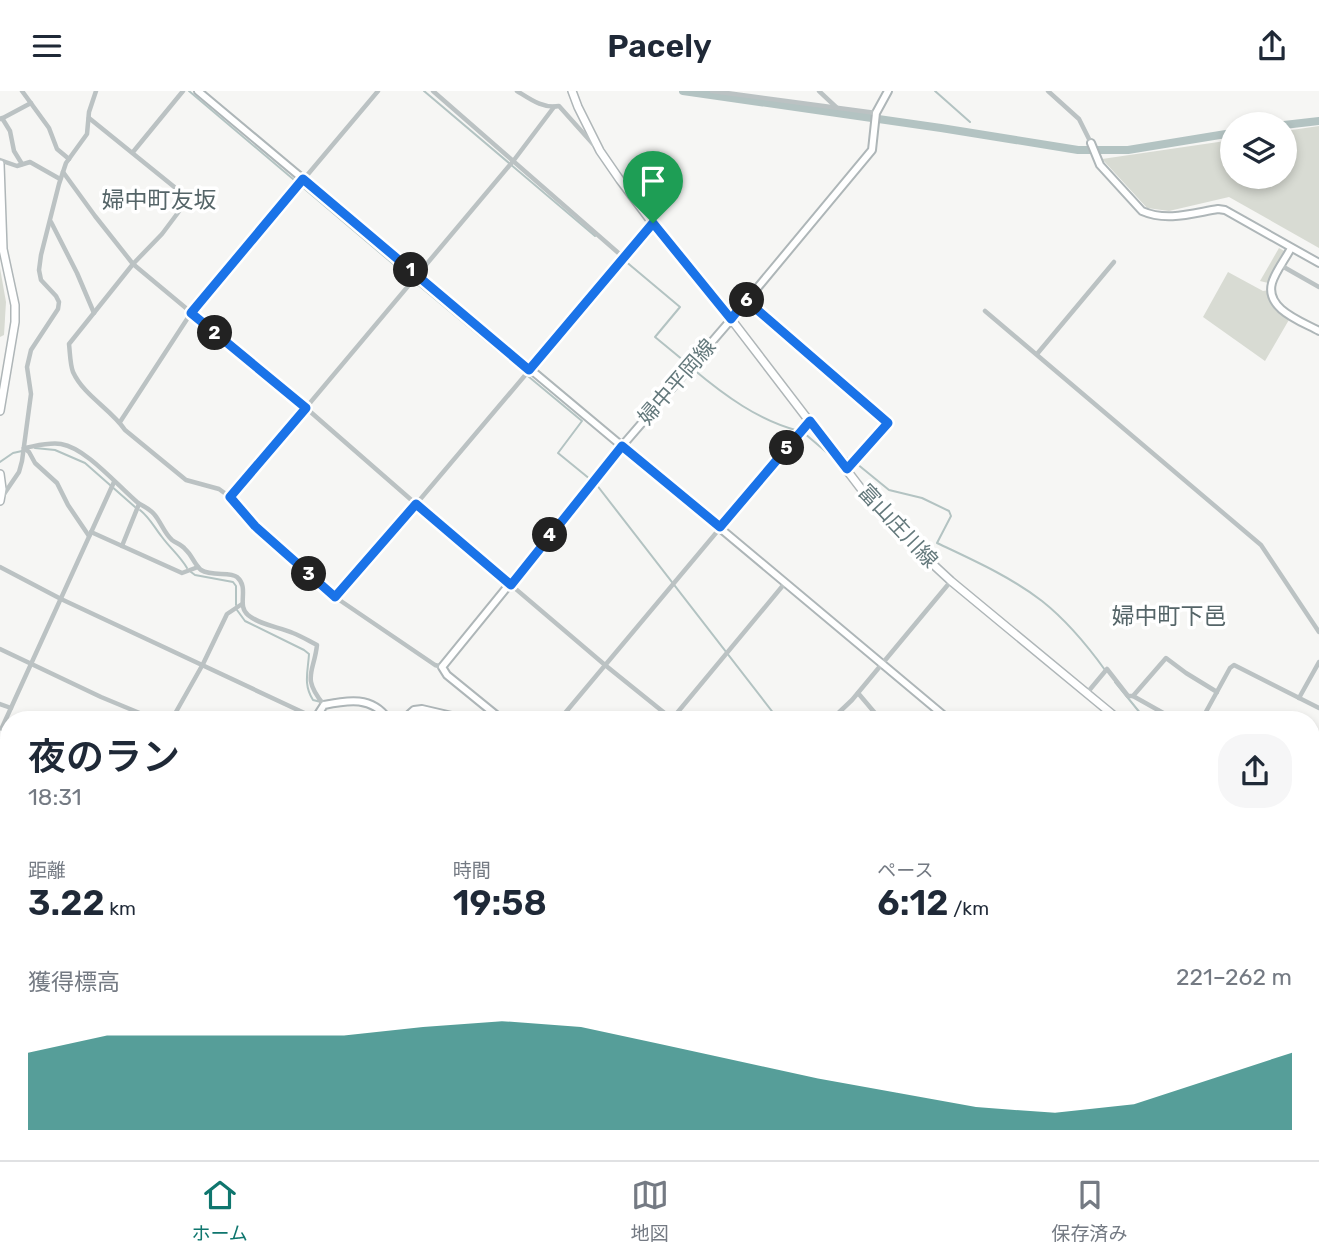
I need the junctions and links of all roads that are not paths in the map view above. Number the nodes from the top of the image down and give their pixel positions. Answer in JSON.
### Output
{"nodes":[{"id":1,"x":22,"y":91,"type":"edge"},
{"id":2,"x":96,"y":91,"type":"edge"},
{"id":3,"x":183,"y":91,"type":"edge"},
{"id":4,"x":198,"y":91,"type":"edge"},
{"id":5,"x":378,"y":91,"type":"edge"},
{"id":6,"x":433,"y":91,"type":"edge"},
{"id":7,"x":517,"y":91,"type":"edge"},
{"id":8,"x":572,"y":91,"type":"edge"},
{"id":9,"x":712,"y":91,"type":"edge"},
{"id":10,"x":819,"y":91,"type":"edge"},
{"id":11,"x":888,"y":91,"type":"edge"},
{"id":12,"x":1048,"y":91,"type":"edge"},
{"id":13,"x":31,"y":103,"type":"junction"},
{"id":14,"x":554,"y":107,"type":"junction"},
{"id":15,"x":836,"y":107,"type":"junction"},
{"id":16,"x":876,"y":113,"type":"junction"},
{"id":17,"x":89,"y":118,"type":"junction"},
{"id":18,"x":1,"y":119,"type":"edge"},
{"id":19,"x":1091,"y":143,"type":"joint"},
{"id":20,"x":600,"y":151,"type":"junction"},
{"id":21,"x":133,"y":152,"type":"junction"},
{"id":22,"x":69,"y":159,"type":"junction"},
{"id":23,"x":514,"y":160,"type":"junction"},
{"id":24,"x":0,"y":162,"type":"edge"},
{"id":25,"x":22,"y":164,"type":"junction"},
{"id":26,"x":63,"y":172,"type":"junction"},
{"id":27,"x":60,"y":179,"type":"junction"},
{"id":28,"x":303,"y":179,"type":"junction"},
{"id":29,"x":50,"y":220,"type":"junction"},
{"id":30,"x":653,"y":223,"type":"junction"},
{"id":31,"x":1291,"y":248,"type":"junction"},
{"id":32,"x":623,"y":257,"type":"junction"},
{"id":33,"x":1114,"y":262,"type":"dead end"},
{"id":34,"x":1319,"y":263,"type":"edge"},
{"id":35,"x":133,"y":264,"type":"junction"},
{"id":36,"x":1282,"y":266,"type":"junction"},
{"id":37,"x":416,"y":275,"type":"junction"},
{"id":38,"x":1319,"y":286,"type":"edge"},
{"id":39,"x":746,"y":300,"type":"junction"},
{"id":40,"x":985,"y":311,"type":"dead end"},
{"id":41,"x":94,"y":313,"type":"junction"},
{"id":42,"x":191,"y":313,"type":"junction"},
{"id":43,"x":731,"y":319,"type":"junction"},
{"id":44,"x":1319,"y":331,"type":"edge"},
{"id":45,"x":0,"y":354,"type":"edge"},
{"id":46,"x":1037,"y":354,"type":"junction"},
{"id":47,"x":9,"y":355,"type":"junction"},
{"id":48,"x":529,"y":370,"type":"junction"},
{"id":49,"x":306,"y":408,"type":"junction"},
{"id":50,"x":0,"y":411,"type":"edge"},
{"id":51,"x":810,"y":421,"type":"junction"},
{"id":52,"x":120,"y":422,"type":"junction"},
{"id":53,"x":622,"y":446,"type":"junction"},
{"id":54,"x":24,"y":448,"type":"junction"},
{"id":55,"x":847,"y":469,"type":"junction"},
{"id":56,"x":0,"y":474,"type":"edge"},
{"id":57,"x":114,"y":482,"type":"junction"},
{"id":58,"x":230,"y":497,"type":"junction"},
{"id":59,"x":0,"y":499,"type":"edge"},
{"id":60,"x":139,"y":504,"type":"junction"},
{"id":61,"x":416,"y":504,"type":"junction"},
{"id":62,"x":720,"y":527,"type":"junction"},
{"id":63,"x":90,"y":534,"type":"junction"},
{"id":64,"x":122,"y":546,"type":"junction"},
{"id":65,"x":198,"y":566,"type":"junction"},
{"id":66,"x":0,"y":567,"type":"edge"},
{"id":67,"x":951,"y":581,"type":"junction"},
{"id":68,"x":785,"y":583,"type":"junction"},
{"id":69,"x":511,"y":585,"type":"junction"},
{"id":70,"x":335,"y":597,"type":"junction"},
{"id":71,"x":61,"y":599,"type":"junction"},
{"id":72,"x":242,"y":604,"type":"junction"},
{"id":73,"x":1319,"y":632,"type":"edge"},
{"id":74,"x":0,"y":649,"type":"edge"},
{"id":75,"x":1319,"y":662,"type":"edge"},
{"id":76,"x":32,"y":664,"type":"junction"},
{"id":77,"x":203,"y":664,"type":"junction"},
{"id":78,"x":882,"y":664,"type":"junction"},
{"id":79,"x":606,"y":665,"type":"junction"},
{"id":80,"x":442,"y":667,"type":"junction"},
{"id":81,"x":858,"y":692,"type":"junction"},
{"id":82,"x":1217,"y":692,"type":"junction"},
{"id":83,"x":1087,"y":693,"type":"junction"},
{"id":84,"x":1133,"y":696,"type":"junction"},
{"id":85,"x":1299,"y":698,"type":"junction"},
{"id":86,"x":0,"y":704,"type":"edge"},
{"id":87,"x":324,"y":705,"type":"junction"},
{"id":88,"x":11,"y":708,"type":"junction"},
{"id":89,"x":1319,"y":708,"type":"edge"},
{"id":90,"x":10,"y":711,"type":"edge"},
{"id":91,"x":135,"y":711,"type":"edge"},
{"id":92,"x":177,"y":711,"type":"edge"},
{"id":93,"x":300,"y":711,"type":"edge"},
{"id":94,"x":320,"y":711,"type":"edge"},
{"id":95,"x":381,"y":711,"type":"edge"},
{"id":96,"x":491,"y":711,"type":"edge"},
{"id":97,"x":568,"y":711,"type":"edge"},
{"id":98,"x":662,"y":711,"type":"edge"},
{"id":99,"x":679,"y":711,"type":"edge"},
{"id":100,"x":840,"y":711,"type":"edge"},
{"id":101,"x":873,"y":711,"type":"edge"},
{"id":102,"x":938,"y":711,"type":"edge"},
{"id":103,"x":1108,"y":711,"type":"edge"},
{"id":104,"x":1160,"y":711,"type":"edge"},
{"id":105,"x":1206,"y":711,"type":"edge"}],
"edges":[{"from":1,"to":13,"type":"street"},
{"from":2,"to":17,"type":"street"},
{"from":3,"to":21,"type":"street"},
{"from":4,"to":28,"type":"street"},
{"from":5,"to":28,"type":"street"},
{"from":6,"to":23,"type":"street"},
{"from":7,"to":14,"type":"street"},
{"from":8,"to":20,"type":"main road","name":"富山庄川線"},
{"from":9,"to":15,"type":"street"},
{"from":10,"to":15,"type":"street"},
{"from":11,"to":16,"type":"street","name":"婦中平岡線"},
{"from":12,"to":19,"type":"street"},
{"from":13,"to":18,"type":"street"},
{"from":13,"to":22,"type":"street"},
{"from":14,"to":20,"type":"street"},
{"from":14,"to":23,"type":"street"},
{"from":15,"to":16,"type":"street"},
{"from":16,"to":39,"type":"street","name":"婦中平岡線"},
{"from":17,"to":21,"type":"street"},
{"from":17,"to":22,"type":"street"},
{"from":18,"to":25,"type":"street"},
{"from":19,"to":31,"type":"street"},
{"from":20,"to":30,"type":"main road","name":"富山庄川線"},
{"from":21,"to":35,"type":"street"},
{"from":22,"to":26,"type":"street"},
{"from":23,"to":32,"type":"street"},
{"from":23,"to":37,"type":"street"},
{"from":24,"to":25,"type":"street"},
{"from":24,"to":47,"type":"main road"},
{"from":25,"to":27,"type":"street"},
{"from":26,"to":27,"type":"street"},
{"from":26,"to":35,"type":"street"},
{"from":27,"to":29,"type":"street"},
{"from":28,"to":37,"type":"street"},
{"from":28,"to":42,"type":"street"},
{"from":29,"to":41,"type":"street"},
{"from":29,"to":54,"type":"street"},
{"from":30,"to":32,"type":"street"},
{"from":30,"to":43,"type":"main road","name":"富山庄川線"},
{"from":31,"to":34,"type":"street"},
{"from":31,"to":36,"type":"street"},
{"from":32,"to":48,"type":"street"},
{"from":33,"to":46,"type":"street"},
{"from":35,"to":41,"type":"street"},
{"from":35,"to":42,"type":"street"},
{"from":36,"to":38,"type":"street"},
{"from":36,"to":44,"type":"street"},
{"from":37,"to":48,"type":"street"},
{"from":37,"to":49,"type":"street"},
{"from":39,"to":43,"type":"street","name":"婦中平岡線"},
{"from":39,"to":55,"type":"street"},
{"from":40,"to":46,"type":"street"},
{"from":41,"to":52,"type":"street"},
{"from":42,"to":49,"type":"street"},
{"from":42,"to":52,"type":"street"},
{"from":43,"to":51,"type":"main road","name":"富山庄川線"},
{"from":43,"to":53,"type":"street","name":"婦中平岡線"},
{"from":45,"to":47,"type":"street"},
{"from":46,"to":73,"type":"street"},
{"from":47,"to":50,"type":"main road"},
{"from":48,"to":53,"type":"street"},
{"from":48,"to":61,"type":"street"},
{"from":49,"to":58,"type":"street"},
{"from":49,"to":61,"type":"street"},
{"from":51,"to":55,"type":"main road","name":"富山庄川線"},
{"from":51,"to":62,"type":"street"},
{"from":52,"to":58,"type":"street"},
{"from":53,"to":62,"type":"street"},
{"from":53,"to":69,"type":"street","name":"婦中平岡線"},
{"from":54,"to":57,"type":"street"},
{"from":54,"to":59,"type":"street"},
{"from":54,"to":63,"type":"street"},
{"from":55,"to":67,"type":"main road","name":"富山庄川線"},
{"from":56,"to":59,"type":"main road"},
{"from":57,"to":60,"type":"street"},
{"from":57,"to":63,"type":"street"},
{"from":58,"to":70,"type":"street"},
{"from":60,"to":64,"type":"street"},
{"from":60,"to":65,"type":"street"},
{"from":61,"to":69,"type":"street"},
{"from":61,"to":70,"type":"street"},
{"from":62,"to":68,"type":"street"},
{"from":62,"to":79,"type":"street"},
{"from":63,"to":64,"type":"street"},
{"from":63,"to":71,"type":"street"},
{"from":64,"to":65,"type":"street"},
{"from":65,"to":72,"type":"street"},
{"from":66,"to":71,"type":"street"},
{"from":67,"to":78,"type":"street"},
{"from":67,"to":83,"type":"main road","name":"富山庄川線"},
{"from":68,"to":78,"type":"street"},
{"from":68,"to":99,"type":"street"},
{"from":69,"to":79,"type":"street"},
{"from":69,"to":80,"type":"street","name":"婦中平岡線"},
{"from":70,"to":80,"type":"street"},
{"from":71,"to":76,"type":"street"},
{"from":71,"to":77,"type":"street"},
{"from":72,"to":77,"type":"street"},
{"from":72,"to":87,"type":"street"},
{"from":74,"to":76,"type":"street"},
{"from":75,"to":85,"type":"street"},
{"from":76,"to":88,"type":"street"},
{"from":76,"to":91,"type":"street"},
{"from":77,"to":92,"type":"street"},
{"from":77,"to":93,"type":"street"},
{"from":78,"to":81,"type":"street"},
{"from":78,"to":102,"type":"street"},
{"from":79,"to":97,"type":"street"},
{"from":79,"to":98,"type":"street"},
{"from":80,"to":96,"type":"street"},
{"from":81,"to":100,"type":"street"},
{"from":81,"to":101,"type":"street"},
{"from":82,"to":84,"type":"street"},
{"from":82,"to":85,"type":"street"},
{"from":82,"to":105,"type":"street"},
{"from":83,"to":84,"type":"street"},
{"from":83,"to":103,"type":"main road","name":"富山庄川線"},
{"from":84,"to":104,"type":"street"},
{"from":85,"to":89,"type":"street"},
{"from":86,"to":88,"type":"street"},
{"from":87,"to":94,"type":"street"},
{"from":87,"to":95,"type":"street"},
{"from":88,"to":90,"type":"street"}]}
